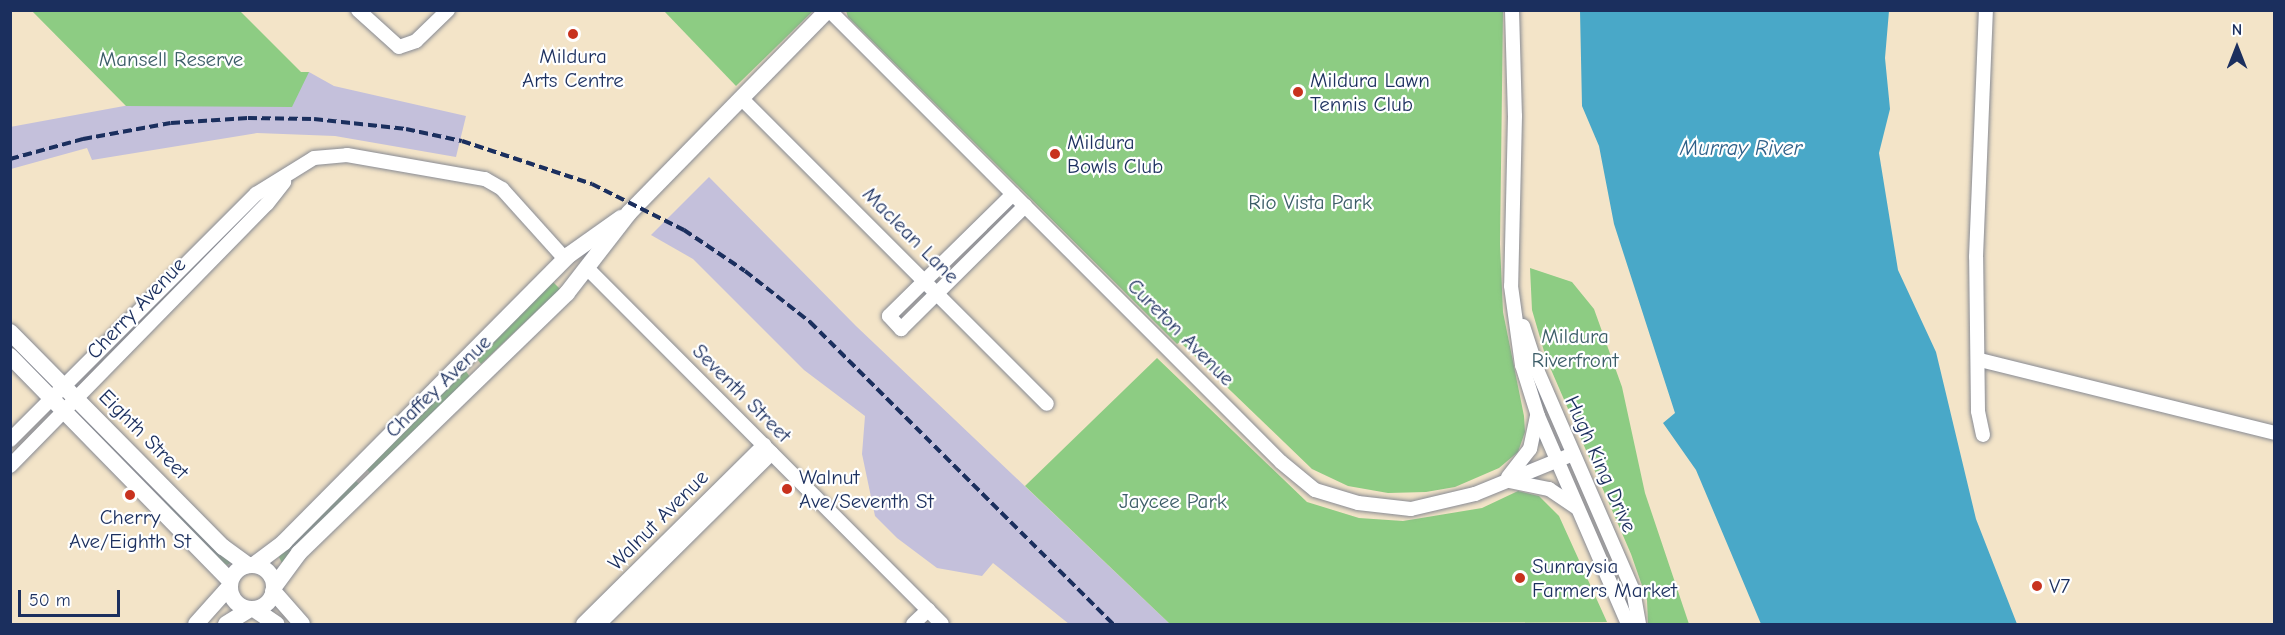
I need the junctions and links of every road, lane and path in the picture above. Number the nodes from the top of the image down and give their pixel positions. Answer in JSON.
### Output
{"nodes":[{"id":1,"x":358,"y":10,"type":"edge"},
{"id":2,"x":448,"y":10,"type":"edge"},
{"id":3,"x":829,"y":10,"type":"edge"},
{"id":4,"x":1512,"y":10,"type":"edge"},
{"id":5,"x":1986,"y":10,"type":"edge"},
{"id":6,"x":742,"y":99,"type":"junction"},
{"id":7,"x":289,"y":176,"type":"junction"},
{"id":8,"x":1013,"y":194,"type":"junction"},
{"id":9,"x":1025,"y":206,"type":"junction"},
{"id":10,"x":629,"y":213,"type":"junction"},
{"id":11,"x":568,"y":255,"type":"junction"},
{"id":12,"x":588,"y":269,"type":"junction"},
{"id":13,"x":926,"y":279,"type":"junction"},
{"id":14,"x":1511,"y":286,"type":"junction"},
{"id":15,"x":938,"y":291,"type":"junction"},
{"id":16,"x":10,"y":332,"type":"edge"},
{"id":17,"x":10,"y":356,"type":"edge"},
{"id":18,"x":466,"y":360,"type":"junction"},
{"id":19,"x":1980,"y":360,"type":"junction"},
{"id":20,"x":481,"y":375,"type":"junction"},
{"id":21,"x":65,"y":386,"type":"junction"},
{"id":22,"x":52,"y":398,"type":"junction"},
{"id":23,"x":77,"y":399,"type":"junction"},
{"id":24,"x":1047,"y":404,"type":"dead end"},
{"id":25,"x":64,"y":411,"type":"junction"},
{"id":26,"x":1537,"y":414,"type":"junction"},
{"id":27,"x":2274,"y":433,"type":"edge"},
{"id":28,"x":1983,"y":435,"type":"dead end"},
{"id":29,"x":10,"y":440,"type":"edge"},
{"id":30,"x":768,"y":449,"type":"junction"},
{"id":31,"x":1573,"y":454,"type":"junction"},
{"id":32,"x":1558,"y":460,"type":"junction"},
{"id":33,"x":10,"y":466,"type":"edge"},
{"id":34,"x":354,"y":471,"type":"junction"},
{"id":35,"x":1504,"y":481,"type":"junction"},
{"id":36,"x":369,"y":485,"type":"junction"},
{"id":37,"x":1580,"y":510,"type":"junction"},
{"id":38,"x":251,"y":565,"type":"junction"},
{"id":39,"x":230,"y":583,"type":"junction"},
{"id":40,"x":274,"y":589,"type":"junction"},
{"id":41,"x":252,"y":609,"type":"junction"},
{"id":42,"x":928,"y":610,"type":"junction"},
{"id":43,"x":196,"y":624,"type":"edge"},
{"id":44,"x":226,"y":624,"type":"edge"},
{"id":45,"x":276,"y":624,"type":"edge"},
{"id":46,"x":302,"y":624,"type":"edge"},
{"id":47,"x":583,"y":624,"type":"edge"},
{"id":48,"x":599,"y":624,"type":"edge"},
{"id":49,"x":913,"y":624,"type":"edge"},
{"id":50,"x":942,"y":624,"type":"edge"},
{"id":51,"x":1628,"y":624,"type":"edge"},
{"id":52,"x":1639,"y":624,"type":"edge"}],
"edges":[{"from":1,"to":2,"type":"street"},
{"from":3,"to":6,"type":"street","name":"Chaffey Avenue"},
{"from":3,"to":8,"type":"street","name":"Cureton Avenue"},
{"from":4,"to":14,"type":"street","name":"Hugh King Drive"},
{"from":5,"to":19,"type":"street"},
{"from":6,"to":10,"type":"street","name":"Chaffey Avenue"},
{"from":6,"to":13,"type":"street","name":"Maclean Lane"},
{"from":7,"to":11,"type":"street","name":"Cherry Avenue"},
{"from":7,"to":21,"type":"street","name":"Cherry Avenue"},
{"from":7,"to":23,"type":"street","name":"Cherry Avenue"},
{"from":8,"to":9,"type":"street","name":"Cureton Avenue"},
{"from":8,"to":13,"type":"street"},
{"from":9,"to":15,"type":"street"},
{"from":9,"to":35,"type":"street","name":"Cureton Avenue"},
{"from":10,"to":11,"type":"street","name":"Chaffey Avenue"},
{"from":10,"to":12,"type":"street","name":"Chaffey Avenue"},
{"from":11,"to":12,"type":"street"},
{"from":11,"to":18,"type":"street","name":"Chaffey Avenue"},
{"from":12,"to":20,"type":"street","name":"Chaffey Avenue"},
{"from":12,"to":30,"type":"street","name":"Seventh Street"},
{"from":13,"to":15,"type":"street","name":"Maclean Lane"},
{"from":13,"to":15,"type":"street"},
{"from":14,"to":26,"type":"street","name":"Hugh King Drive"},
{"from":14,"to":31,"type":"street","name":"Hugh King Drive"},
{"from":15,"to":24,"type":"street","name":"Maclean Lane"},
{"from":16,"to":21,"type":"street","name":"Eighth Street"},
{"from":17,"to":22,"type":"street","name":"Eighth Street"},
{"from":18,"to":20,"type":"street"},
{"from":18,"to":34,"type":"street","name":"Chaffey Avenue"},
{"from":19,"to":27,"type":"street"},
{"from":19,"to":28,"type":"street"},
{"from":20,"to":36,"type":"street","name":"Chaffey Avenue"},
{"from":21,"to":22,"type":"street","name":"Cherry Avenue"},
{"from":21,"to":23,"type":"street","name":"Eighth Street"},
{"from":22,"to":25,"type":"street","name":"Eighth Street"},
{"from":22,"to":29,"type":"street","name":"Cherry Avenue"},
{"from":23,"to":25,"type":"street","name":"Cherry Avenue"},
{"from":23,"to":38,"type":"street","name":"Eighth Street"},
{"from":25,"to":33,"type":"street","name":"Cherry Avenue"},
{"from":25,"to":39,"type":"street","name":"Eighth Street"},
{"from":26,"to":32,"type":"street","name":"Hugh King Drive"},
{"from":26,"to":35,"type":"street"},
{"from":30,"to":42,"type":"street","name":"Seventh Street"},
{"from":30,"to":47,"type":"street","name":"Walnut Avenue"},
{"from":30,"to":48,"type":"street","name":"Walnut Avenue"},
{"from":31,"to":32,"type":"street","name":"Cureton Avenue"},
{"from":31,"to":52,"type":"street","name":"Hugh King Drive"},
{"from":32,"to":35,"type":"street","name":"Cureton Avenue"},
{"from":32,"to":37,"type":"street","name":"Hugh King Drive"},
{"from":34,"to":36,"type":"street"},
{"from":34,"to":38,"type":"street","name":"Chaffey Avenue"},
{"from":35,"to":37,"type":"street"},
{"from":36,"to":40,"type":"street","name":"Chaffey Avenue"},
{"from":37,"to":51,"type":"street","name":"Hugh King Drive"},
{"from":38,"to":39,"type":"street"},
{"from":38,"to":40,"type":"street"},
{"from":39,"to":41,"type":"street"},
{"from":39,"to":43,"type":"street"},
{"from":40,"to":41,"type":"street"},
{"from":40,"to":46,"type":"street"},
{"from":41,"to":44,"type":"street"},
{"from":41,"to":45,"type":"street"},
{"from":42,"to":49,"type":"street"},
{"from":42,"to":50,"type":"street","name":"Seventh Street"}]}
